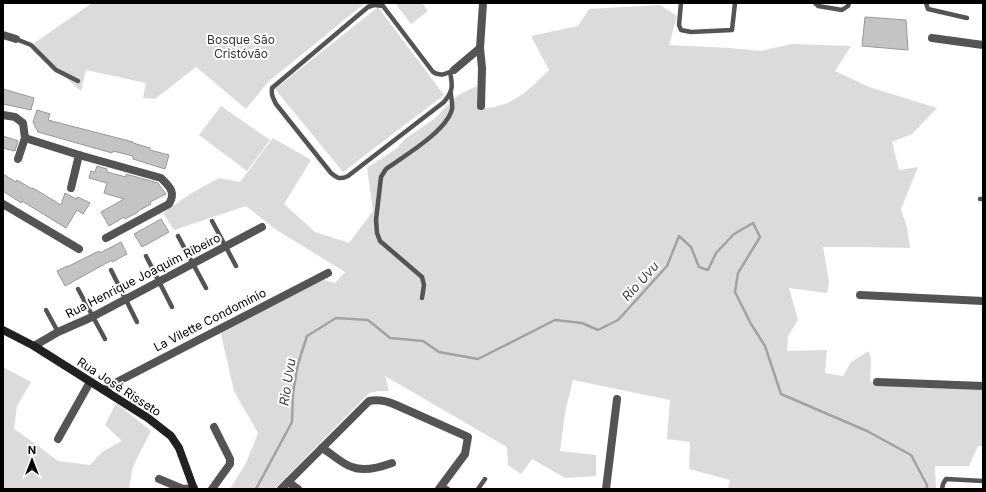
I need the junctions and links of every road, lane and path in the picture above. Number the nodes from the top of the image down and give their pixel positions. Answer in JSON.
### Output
{"nodes":[{"id":1,"x":483,"y":3,"type":"edge"},
{"id":2,"x":681,"y":3,"type":"edge"},
{"id":3,"x":735,"y":3,"type":"edge"},
{"id":4,"x":815,"y":3,"type":"edge"},
{"id":5,"x":827,"y":3,"type":"edge"},
{"id":6,"x":849,"y":3,"type":"edge"},
{"id":7,"x":926,"y":3,"type":"edge"},
{"id":8,"x":824,"y":8,"type":"junction"},
{"id":9,"x":967,"y":18,"type":"dead end"},
{"id":10,"x":3,"y":35,"type":"edge"},
{"id":11,"x":932,"y":38,"type":"dead end"},
{"id":12,"x":16,"y":39,"type":"joint"},
{"id":13,"x":983,"y":45,"type":"edge"},
{"id":14,"x":480,"y":48,"type":"junction"},
{"id":15,"x":452,"y":71,"type":"junction"},
{"id":16,"x":78,"y":81,"type":"dead end"},
{"id":17,"x":451,"y":94,"type":"junction"},
{"id":18,"x":481,"y":106,"type":"dead end"},
{"id":19,"x":3,"y":115,"type":"edge"},
{"id":20,"x":24,"y":138,"type":"junction"},
{"id":21,"x":79,"y":155,"type":"junction"},
{"id":22,"x":18,"y":159,"type":"dead end"},
{"id":23,"x":71,"y":188,"type":"dead end"},
{"id":24,"x":3,"y":204,"type":"edge"},
{"id":25,"x":212,"y":221,"type":"dead end"},
{"id":26,"x":262,"y":227,"type":"dead end"},
{"id":27,"x":178,"y":236,"type":"dead end"},
{"id":28,"x":106,"y":238,"type":"dead end"},
{"id":29,"x":225,"y":246,"type":"junction"},
{"id":30,"x":79,"y":249,"type":"dead end"},
{"id":31,"x":146,"y":256,"type":"dead end"},
{"id":32,"x":193,"y":264,"type":"junction"},
{"id":33,"x":236,"y":266,"type":"dead end"},
{"id":34,"x":111,"y":270,"type":"dead end"},
{"id":35,"x":328,"y":273,"type":"dead end"},
{"id":36,"x":158,"y":282,"type":"junction"},
{"id":37,"x":206,"y":288,"type":"dead end"},
{"id":38,"x":78,"y":289,"type":"dead end"},
{"id":39,"x":860,"y":295,"type":"dead end"},
{"id":40,"x":422,"y":298,"type":"dead end"},
{"id":41,"x":126,"y":299,"type":"junction"},
{"id":42,"x":983,"y":301,"type":"edge"},
{"id":43,"x":172,"y":306,"type":"dead end"},
{"id":44,"x":46,"y":310,"type":"dead end"},
{"id":45,"x":92,"y":317,"type":"junction"},
{"id":46,"x":137,"y":322,"type":"dead end"},
{"id":47,"x":3,"y":330,"type":"edge"},
{"id":48,"x":58,"y":332,"type":"junction"},
{"id":49,"x":105,"y":339,"type":"dead end"},
{"id":50,"x":34,"y":346,"type":"junction"},
{"id":51,"x":90,"y":382,"type":"junction"},
{"id":52,"x":877,"y":382,"type":"dead end"},
{"id":53,"x":983,"y":386,"type":"edge"},
{"id":54,"x":104,"y":390,"type":"junction"},
{"id":55,"x":617,"y":399,"type":"dead end"},
{"id":56,"x":214,"y":427,"type":"dead end"},
{"id":57,"x":58,"y":439,"type":"dead end"},
{"id":58,"x":322,"y":448,"type":"junction"},
{"id":59,"x":392,"y":462,"type":"dead end"},
{"id":60,"x":159,"y":479,"type":"dead end"},
{"id":61,"x":485,"y":479,"type":"dead end"},
{"id":62,"x":983,"y":481,"type":"edge"},
{"id":63,"x":288,"y":482,"type":"junction"},
{"id":64,"x":443,"y":488,"type":"edge"},
{"id":65,"x":194,"y":489,"type":"edge"},
{"id":66,"x":212,"y":489,"type":"edge"},
{"id":67,"x":281,"y":489,"type":"edge"},
{"id":68,"x":298,"y":489,"type":"edge"},
{"id":69,"x":478,"y":489,"type":"edge"},
{"id":70,"x":606,"y":489,"type":"edge"},
{"id":71,"x":942,"y":489,"type":"edge"}],
"edges":[{"from":1,"to":14,"type":"street"},
{"from":2,"to":3,"type":"lane"},
{"from":4,"to":8,"type":"lane"},
{"from":5,"to":8,"type":"lane"},
{"from":6,"to":8,"type":"lane"},
{"from":7,"to":9,"type":"lane"},
{"from":10,"to":12,"type":"street"},
{"from":11,"to":13,"type":"street"},
{"from":12,"to":16,"type":"lane"},
{"from":14,"to":15,"type":"street"},
{"from":14,"to":18,"type":"street"},
{"from":15,"to":17,"type":"lane"},
{"from":15,"to":17,"type":"lane"},
{"from":17,"to":40,"type":"lane"},
{"from":19,"to":20,"type":"street"},
{"from":20,"to":21,"type":"street"},
{"from":20,"to":22,"type":"street"},
{"from":21,"to":23,"type":"street"},
{"from":21,"to":28,"type":"street"},
{"from":24,"to":30,"type":"street"},
{"from":25,"to":29,"type":"lane"},
{"from":26,"to":29,"type":"street","name":"Rua Henrique Joaquim Ribeiro"},
{"from":27,"to":32,"type":"lane"},
{"from":29,"to":32,"type":"street","name":"Rua Henrique Joaquim Ribeiro"},
{"from":29,"to":33,"type":"lane"},
{"from":31,"to":36,"type":"lane"},
{"from":32,"to":36,"type":"street","name":"Rua Henrique Joaquim Ribeiro"},
{"from":32,"to":37,"type":"lane"},
{"from":34,"to":41,"type":"lane"},
{"from":35,"to":54,"type":"street","name":"La Vilette Condomínio"},
{"from":36,"to":41,"type":"street","name":"Rua Henrique Joaquim Ribeiro"},
{"from":36,"to":43,"type":"lane"},
{"from":38,"to":45,"type":"lane"},
{"from":39,"to":42,"type":"street"},
{"from":41,"to":45,"type":"street","name":"Rua Henrique Joaquim Ribeiro"},
{"from":41,"to":46,"type":"lane"},
{"from":44,"to":48,"type":"lane"},
{"from":45,"to":48,"type":"street","name":"Rua Henrique Joaquim Ribeiro"},
{"from":45,"to":49,"type":"lane"},
{"from":47,"to":50,"type":"main road","name":"Rua José Risseto"},
{"from":48,"to":50,"type":"street","name":"Rua Henrique Joaquim Ribeiro"},
{"from":50,"to":51,"type":"main road","name":"Rua José Risseto"},
{"from":51,"to":54,"type":"main road","name":"Rua José Risseto"},
{"from":51,"to":57,"type":"street"},
{"from":52,"to":53,"type":"street"},
{"from":54,"to":65,"type":"main road","name":"Rua José Risseto"},
{"from":55,"to":70,"type":"street"},
{"from":56,"to":66,"type":"street"},
{"from":58,"to":59,"type":"street"},
{"from":58,"to":63,"type":"street"},
{"from":58,"to":64,"type":"street"},
{"from":60,"to":65,"type":"street"},
{"from":61,"to":69,"type":"lane"},
{"from":62,"to":71,"type":"lane"},
{"from":63,"to":67,"type":"street"},
{"from":63,"to":68,"type":"street"}]}
